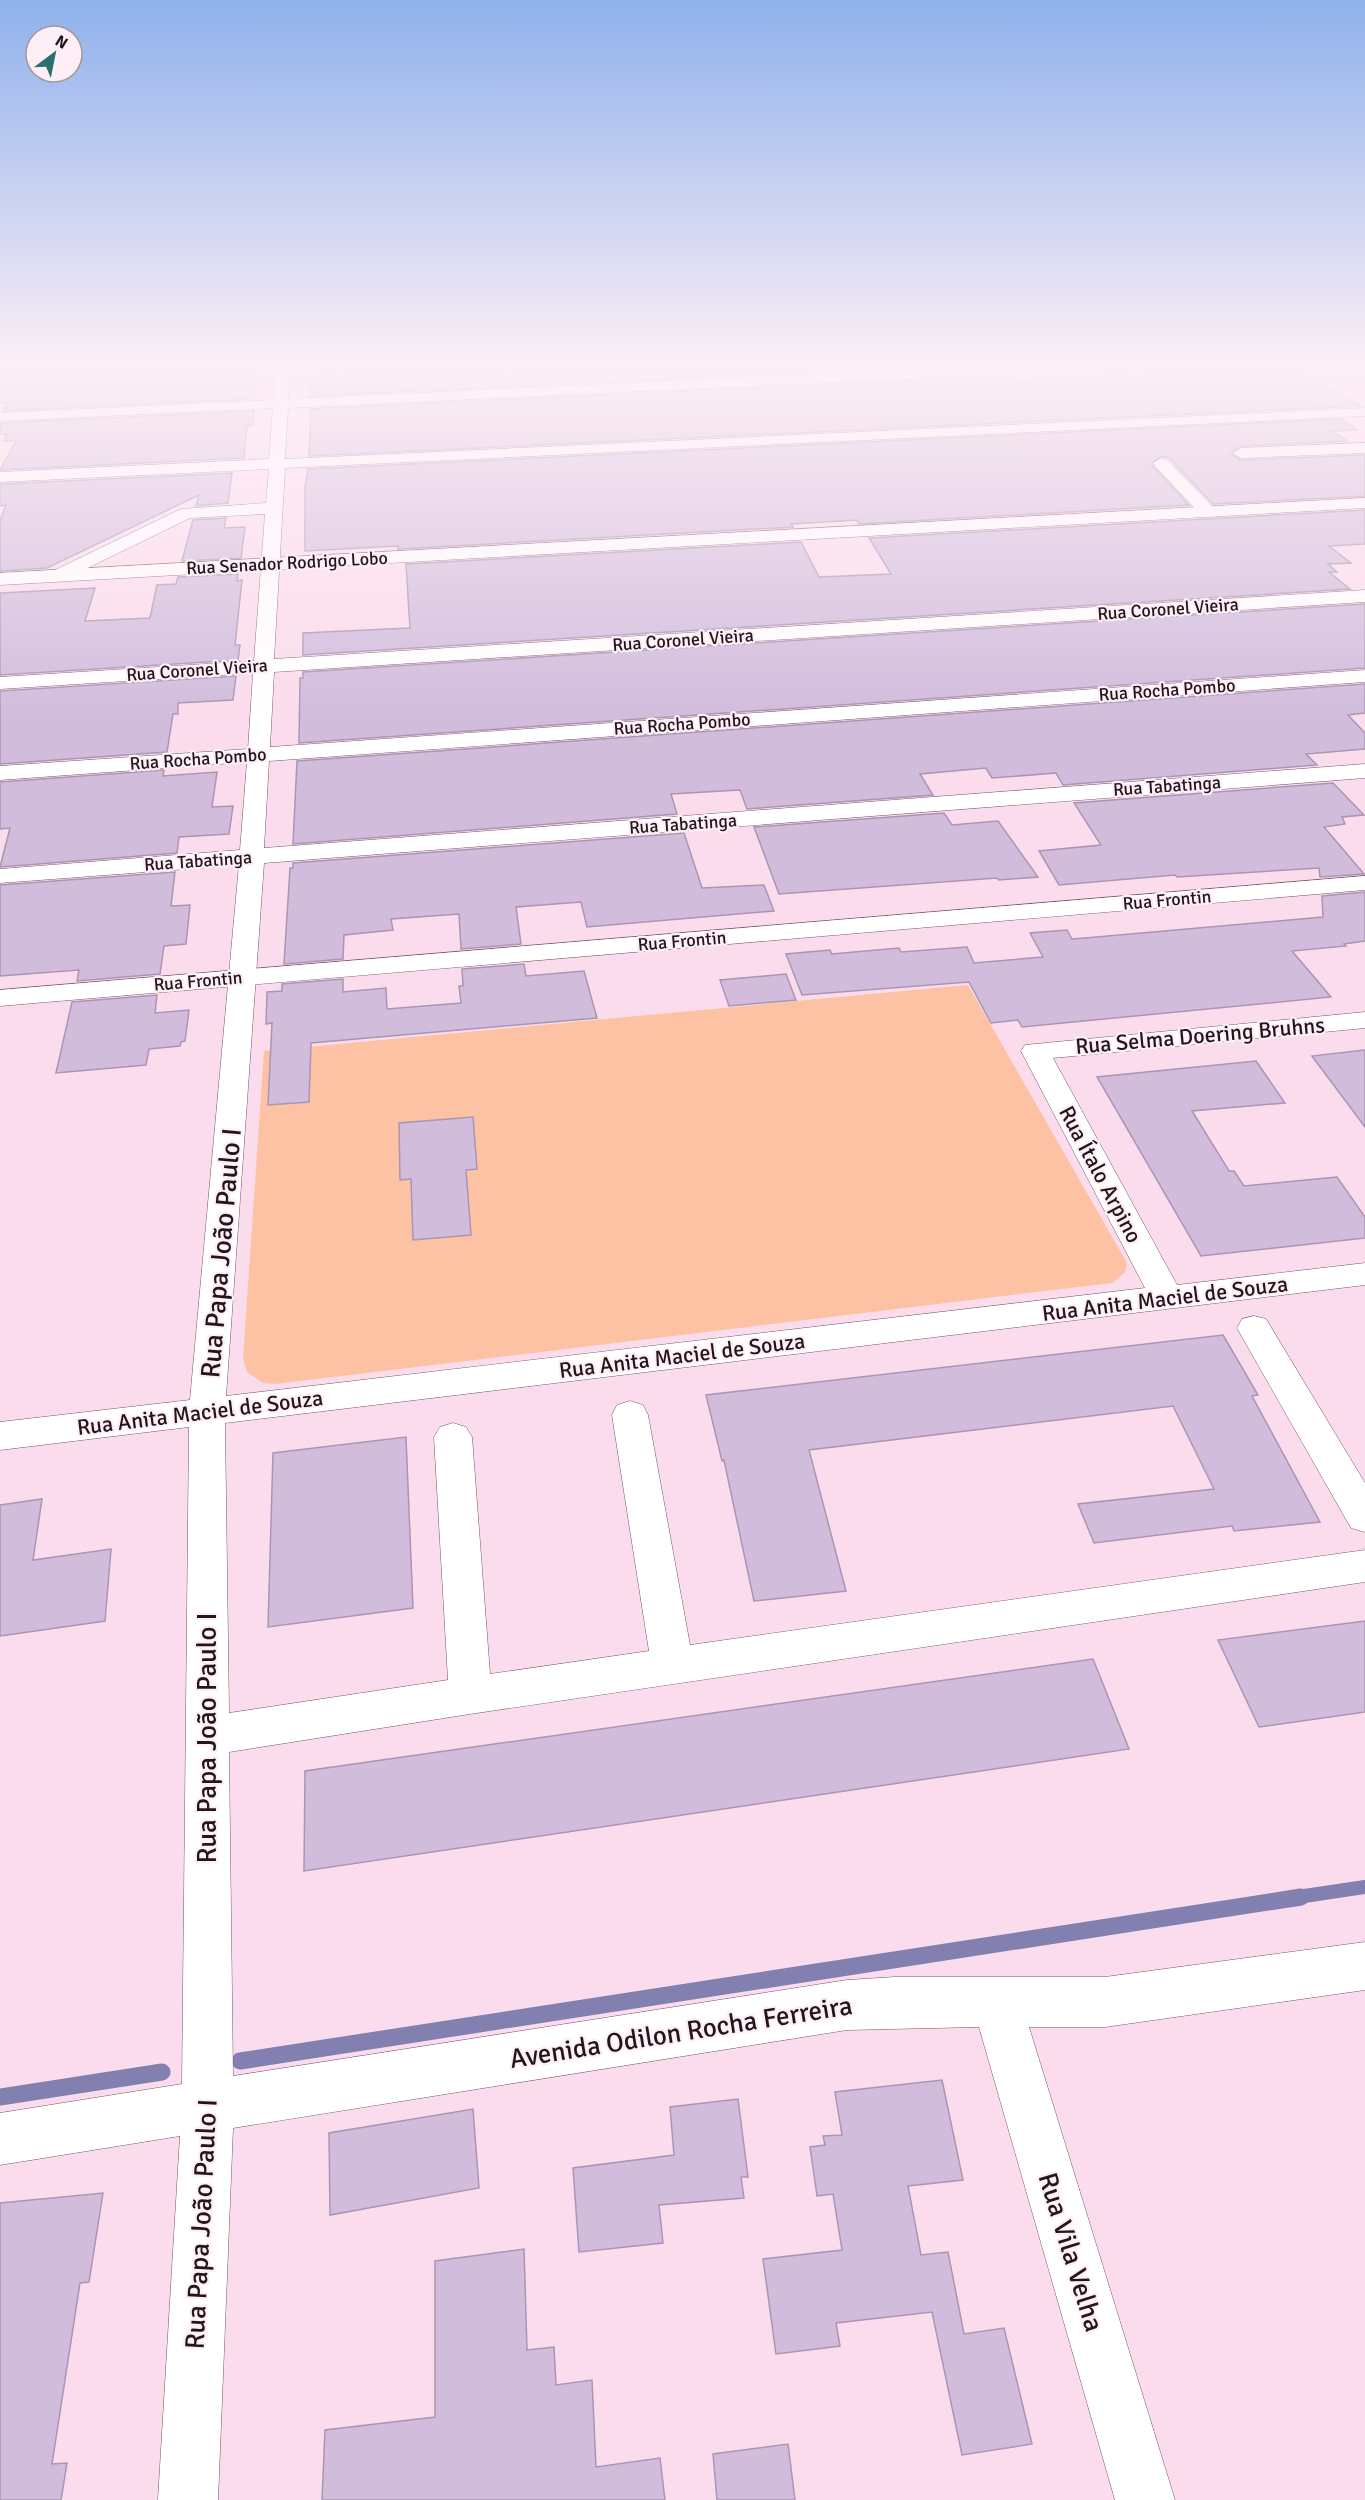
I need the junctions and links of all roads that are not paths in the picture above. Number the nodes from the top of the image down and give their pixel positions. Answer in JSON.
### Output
{"nodes":[{"id":1,"x":275,"y":487,"type":"edge"},
{"id":2,"x":1183,"y":487,"type":"edge"},
{"id":3,"x":1365,"y":503,"type":"edge"},
{"id":4,"x":274,"y":508,"type":"junction"},
{"id":5,"x":1208,"y":512,"type":"junction"},
{"id":6,"x":271,"y":564,"type":"junction"},
{"id":7,"x":57,"y":576,"type":"junction"},
{"id":8,"x":0,"y":579,"type":"edge"},
{"id":9,"x":1365,"y":596,"type":"edge"},
{"id":10,"x":264,"y":666,"type":"junction"},
{"id":11,"x":1365,"y":676,"type":"edge"},
{"id":12,"x":0,"y":682,"type":"edge"},
{"id":13,"x":258,"y":754,"type":"junction"},
{"id":14,"x":1365,"y":771,"type":"edge"},
{"id":15,"x":0,"y":773,"type":"edge"},
{"id":16,"x":252,"y":857,"type":"junction"},
{"id":17,"x":0,"y":876,"type":"edge"},
{"id":18,"x":1365,"y":883,"type":"edge"},
{"id":19,"x":244,"y":978,"type":"junction"},
{"id":20,"x":0,"y":998,"type":"edge"},
{"id":21,"x":1365,"y":1020,"type":"edge"},
{"id":22,"x":1035,"y":1051,"type":"joint"},
{"id":23,"x":1365,"y":1274,"type":"edge"},
{"id":24,"x":1167,"y":1297,"type":"junction"},
{"id":25,"x":1254,"y":1328,"type":"dead end"},
{"id":26,"x":207,"y":1411,"type":"junction"},
{"id":27,"x":630,"y":1415,"type":"dead end"},
{"id":28,"x":0,"y":1436,"type":"edge"},
{"id":29,"x":453,"y":1437,"type":"dead end"},
{"id":30,"x":1365,"y":1517,"type":"edge"},
{"id":31,"x":1365,"y":1566,"type":"edge"},
{"id":32,"x":673,"y":1667,"type":"junction"},
{"id":33,"x":471,"y":1695,"type":"junction"},
{"id":34,"x":207,"y":1736,"type":"junction"},
{"id":35,"x":1365,"y":1966,"type":"edge"},
{"id":36,"x":997,"y":2003,"type":"junction"},
{"id":37,"x":208,"y":2106,"type":"junction"},
{"id":38,"x":0,"y":2139,"type":"edge"},
{"id":39,"x":189,"y":2500,"type":"edge"},
{"id":40,"x":1145,"y":2500,"type":"edge"}],
"edges":[{"from":1,"to":4,"type":"street","name":"Rua Papa João Paulo I"},
{"from":2,"to":5,"type":"street"},
{"from":3,"to":5,"type":"street","name":"Rua Senador Rodrigo Lobo"},
{"from":4,"to":6,"type":"street","name":"Rua Papa João Paulo I"},
{"from":4,"to":7,"type":"street"},
{"from":5,"to":6,"type":"street","name":"Rua Senador Rodrigo Lobo"},
{"from":6,"to":7,"type":"street","name":"Rua Senador Rodrigo Lobo"},
{"from":6,"to":10,"type":"street","name":"Rua Papa João Paulo I"},
{"from":7,"to":8,"type":"street","name":"Rua Senador Rodrigo Lobo"},
{"from":9,"to":10,"type":"street","name":"Rua Coronel Vieira"},
{"from":10,"to":12,"type":"street","name":"Rua Coronel Vieira"},
{"from":10,"to":13,"type":"street","name":"Rua Papa João Paulo I"},
{"from":11,"to":13,"type":"street","name":"Rua Rocha Pombo"},
{"from":13,"to":15,"type":"street","name":"Rua Rocha Pombo"},
{"from":13,"to":16,"type":"street","name":"Rua Papa João Paulo I"},
{"from":14,"to":16,"type":"street","name":"Rua Tabatinga"},
{"from":16,"to":17,"type":"street","name":"Rua Tabatinga"},
{"from":16,"to":19,"type":"street","name":"Rua Papa João Paulo I"},
{"from":18,"to":19,"type":"street","name":"Rua Frontin"},
{"from":19,"to":20,"type":"street","name":"Rua Frontin"},
{"from":19,"to":26,"type":"street","name":"Rua Papa João Paulo I"},
{"from":21,"to":22,"type":"street","name":"Rua Selma Doering Bruhns"},
{"from":22,"to":24,"type":"street","name":"Rua Ítalo Arpino"},
{"from":23,"to":24,"type":"street","name":"Rua Anita Maciel de Souza"},
{"from":24,"to":26,"type":"street","name":"Rua Anita Maciel de Souza"},
{"from":25,"to":30,"type":"street"},
{"from":26,"to":28,"type":"street","name":"Rua Anita Maciel de Souza"},
{"from":26,"to":34,"type":"street","name":"Rua Papa João Paulo I"},
{"from":27,"to":32,"type":"street"},
{"from":29,"to":33,"type":"street"},
{"from":31,"to":32,"type":"street"},
{"from":32,"to":33,"type":"street"},
{"from":33,"to":34,"type":"street"},
{"from":34,"to":37,"type":"street","name":"Rua Papa João Paulo I"},
{"from":35,"to":36,"type":"street","name":"Avenida Odilon Rocha Ferreira"},
{"from":36,"to":37,"type":"street","name":"Avenida Odilon Rocha Ferreira"},
{"from":36,"to":40,"type":"street","name":"Rua Vila Velha"},
{"from":37,"to":38,"type":"street","name":"Avenida Odilon Rocha Ferreira"},
{"from":37,"to":39,"type":"street","name":"Rua Papa João Paulo I"}]}
